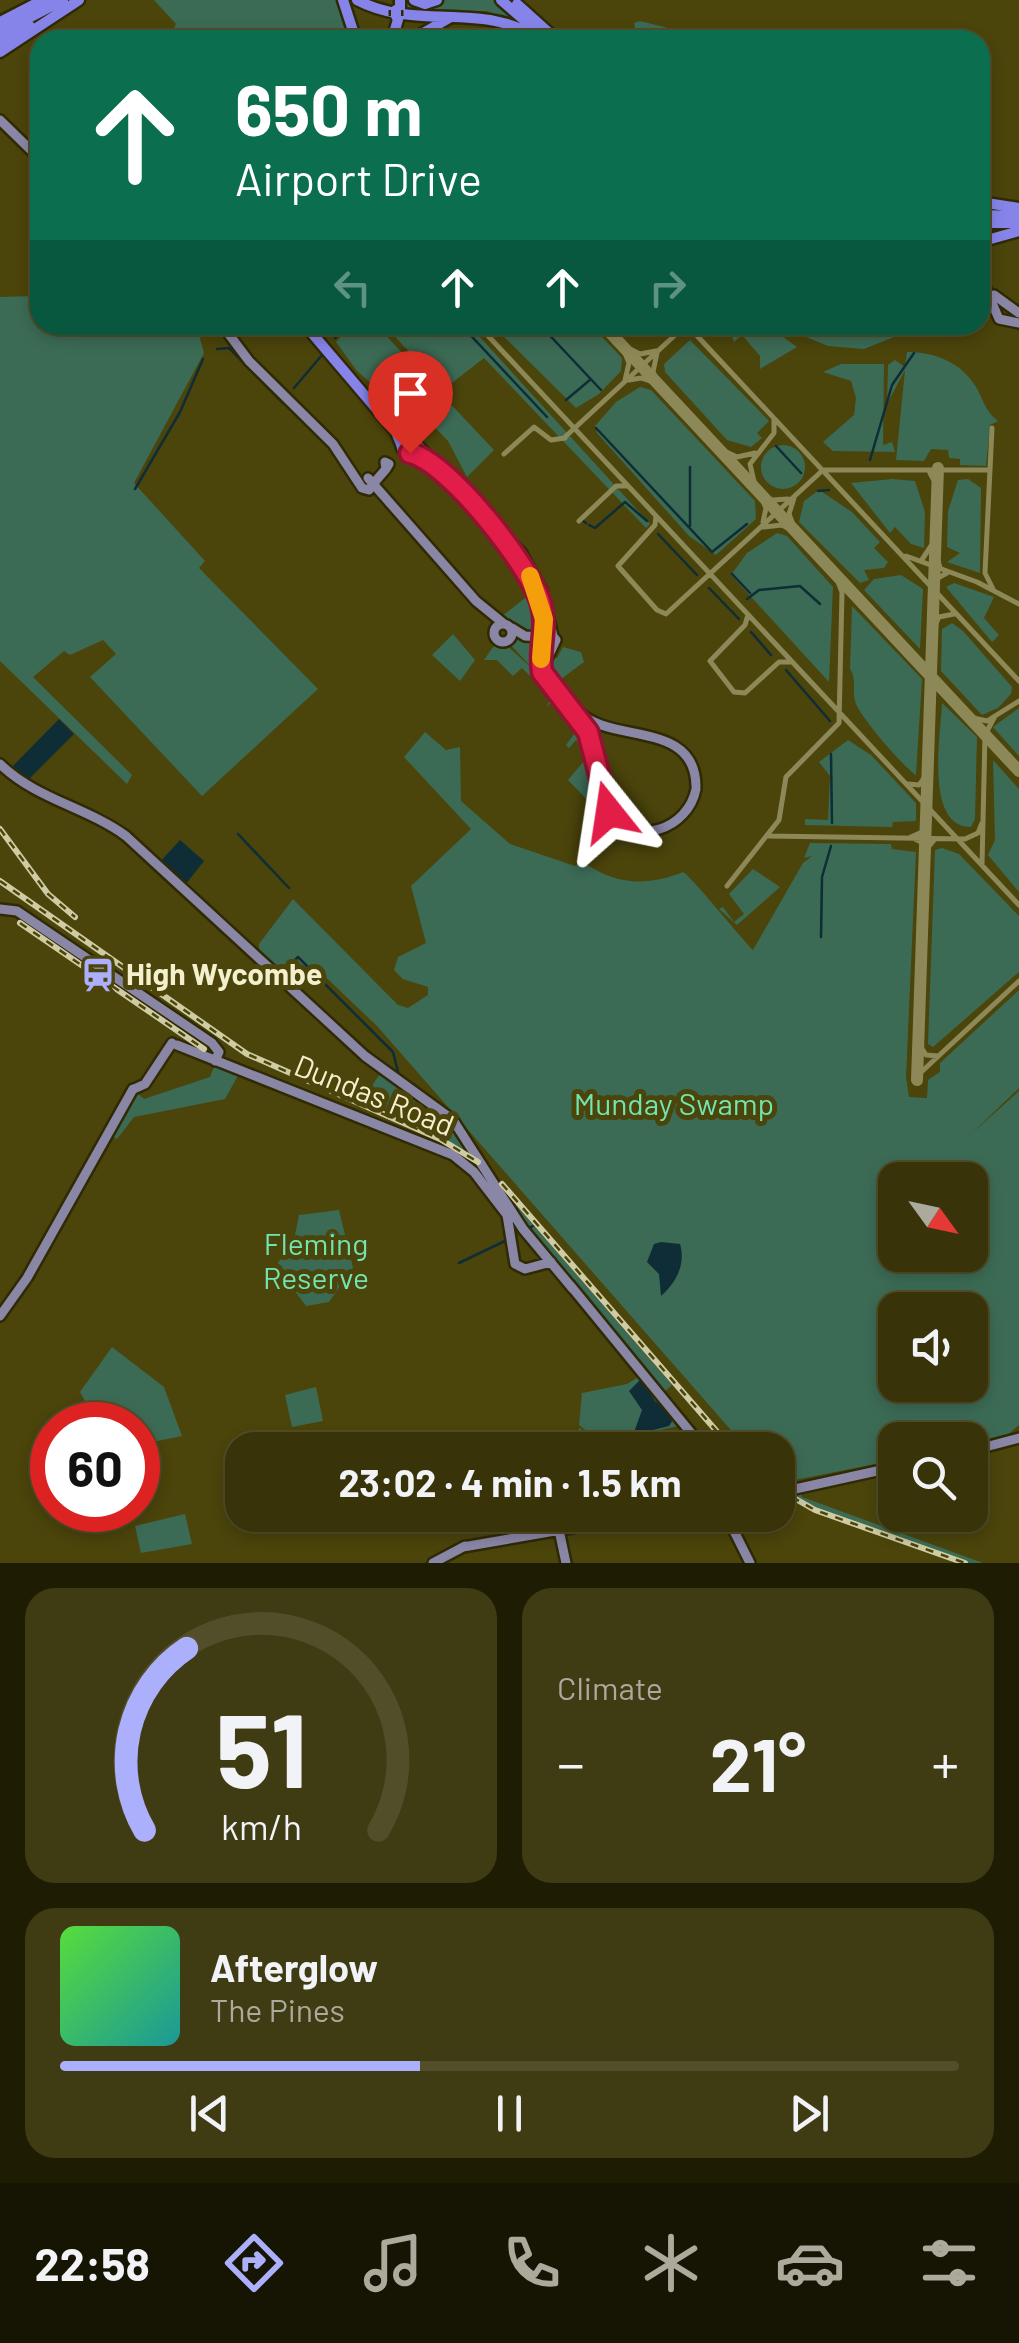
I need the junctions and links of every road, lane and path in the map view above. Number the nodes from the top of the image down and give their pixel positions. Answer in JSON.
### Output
{"nodes":[{"id":1,"x":45,"y":0,"type":"edge"},
{"id":2,"x":63,"y":0,"type":"edge"},
{"id":3,"x":79,"y":0,"type":"edge"},
{"id":4,"x":343,"y":0,"type":"edge"},
{"id":5,"x":357,"y":0,"type":"edge"},
{"id":6,"x":414,"y":0,"type":"edge"},
{"id":7,"x":437,"y":0,"type":"edge"},
{"id":8,"x":501,"y":0,"type":"edge"},
{"id":9,"x":516,"y":1,"type":"edge"},
{"id":10,"x":492,"y":14,"type":"junction"},
{"id":11,"x":0,"y":22,"type":"edge"},
{"id":12,"x":33,"y":30,"type":"edge"},
{"id":13,"x":353,"y":30,"type":"edge"},
{"id":14,"x":428,"y":30,"type":"edge"},
{"id":15,"x":528,"y":30,"type":"edge"},
{"id":16,"x":533,"y":30,"type":"edge"},
{"id":17,"x":547,"y":30,"type":"edge"},
{"id":18,"x":0,"y":31,"type":"edge"},
{"id":19,"x":30,"y":32,"type":"edge"},
{"id":20,"x":0,"y":42,"type":"edge"},
{"id":21,"x":0,"y":52,"type":"edge"},
{"id":22,"x":0,"y":120,"type":"edge"},
{"id":23,"x":0,"y":129,"type":"edge"},
{"id":24,"x":30,"y":151,"type":"edge"},
{"id":25,"x":30,"y":153,"type":"edge"},
{"id":26,"x":990,"y":206,"type":"edge"},
{"id":27,"x":1019,"y":216,"type":"edge"},
{"id":28,"x":990,"y":218,"type":"edge"},
{"id":29,"x":1019,"y":232,"type":"edge"},
{"id":30,"x":990,"y":239,"type":"edge"},
{"id":31,"x":990,"y":287,"type":"edge"},
{"id":32,"x":990,"y":293,"type":"edge"},
{"id":33,"x":1014,"y":308,"type":"edge"},
{"id":34,"x":997,"y":313,"type":"junction"},
{"id":35,"x":1015,"y":322,"type":"edge"},
{"id":36,"x":233,"y":335,"type":"edge"},
{"id":37,"x":315,"y":335,"type":"edge"},
{"id":38,"x":408,"y":446,"type":"junction"},
{"id":39,"x":368,"y":483,"type":"junction"},
{"id":40,"x":506,"y":625,"type":"junction"},
{"id":41,"x":493,"y":633,"type":"junction"},
{"id":42,"x":510,"y":638,"type":"junction"},
{"id":43,"x":546,"y":642,"type":"junction"},
{"id":44,"x":0,"y":766,"type":"edge"},
{"id":45,"x":0,"y":909,"type":"edge"},
{"id":46,"x":217,"y":1058,"type":"junction"},
{"id":47,"x":146,"y":1081,"type":"junction"},
{"id":48,"x":117,"y":1122,"type":"junction"},
{"id":49,"x":547,"y":1263,"type":"junction"},
{"id":50,"x":574,"y":1289,"type":"junction"},
{"id":51,"x":0,"y":1316,"type":"edge"},
{"id":52,"x":693,"y":1432,"type":"edge"},
{"id":53,"x":1019,"y":1438,"type":"edge"},
{"id":54,"x":988,"y":1446,"type":"edge"},
{"id":55,"x":878,"y":1471,"type":"edge"},
{"id":56,"x":795,"y":1489,"type":"edge"},
{"id":57,"x":546,"y":1532,"type":"edge"},
{"id":58,"x":559,"y":1532,"type":"edge"},
{"id":59,"x":735,"y":1532,"type":"edge"},
{"id":60,"x":512,"y":1537,"type":"junction"},
{"id":61,"x":463,"y":1548,"type":"junction"},
{"id":62,"x":749,"y":1561,"type":"edge"},
{"id":63,"x":435,"y":1563,"type":"edge"},
{"id":64,"x":566,"y":1563,"type":"edge"}],
"edges":[{"from":1,"to":11,"type":"highway"},
{"from":1,"to":18,"type":"highway"},
{"from":2,"to":18,"type":"highway"},
{"from":3,"to":12,"type":"highway"},
{"from":3,"to":20,"type":"highway"},
{"from":4,"to":13,"type":"highway"},
{"from":5,"to":10,"type":"highway"},
{"from":6,"to":7,"type":"highway"},
{"from":8,"to":16,"type":"highway"},
{"from":9,"to":17,"type":"highway"},
{"from":10,"to":14,"type":"highway"},
{"from":10,"to":15,"type":"highway"},
{"from":19,"to":21,"type":"highway"},
{"from":22,"to":24,"type":"main road"},
{"from":23,"to":25,"type":"main road"},
{"from":26,"to":27,"type":"highway"},
{"from":27,"to":28,"type":"highway"},
{"from":29,"to":30,"type":"highway"},
{"from":31,"to":33,"type":"main road"},
{"from":32,"to":34,"type":"main road"},
{"from":33,"to":34,"type":"main road"},
{"from":33,"to":35,"type":"main road"},
{"from":34,"to":35,"type":"main road"},
{"from":36,"to":39,"type":"main road"},
{"from":37,"to":38,"type":"highway"},
{"from":38,"to":39,"type":"main road"},
{"from":38,"to":43,"type":"main road"},
{"from":39,"to":40,"type":"main road"},
{"from":39,"to":41,"type":"main road"},
{"from":40,"to":41,"type":"main road"},
{"from":40,"to":42,"type":"main road"},
{"from":40,"to":43,"type":"main road"},
{"from":41,"to":42,"type":"main road"},
{"from":42,"to":43,"type":"main road"},
{"from":43,"to":43,"type":"main road"},
{"from":44,"to":49,"type":"main road"},
{"from":45,"to":46,"type":"main road","name":"Dundas Road"},
{"from":46,"to":47,"type":"main road","name":"Dundas Road"},
{"from":46,"to":49,"type":"main road","name":"Dundas Road"},
{"from":47,"to":48,"type":"main road"},
{"from":47,"to":48,"type":"main road"},
{"from":48,"to":51,"type":"main road"},
{"from":49,"to":50,"type":"main road"},
{"from":49,"to":50,"type":"main road"},
{"from":50,"to":52,"type":"main road"},
{"from":53,"to":54,"type":"main road"},
{"from":55,"to":56,"type":"main road"},
{"from":57,"to":60,"type":"main road"},
{"from":58,"to":64,"type":"main road"},
{"from":59,"to":62,"type":"main road"},
{"from":60,"to":61,"type":"main road"},
{"from":60,"to":61,"type":"main road"},
{"from":61,"to":63,"type":"main road"}]}
